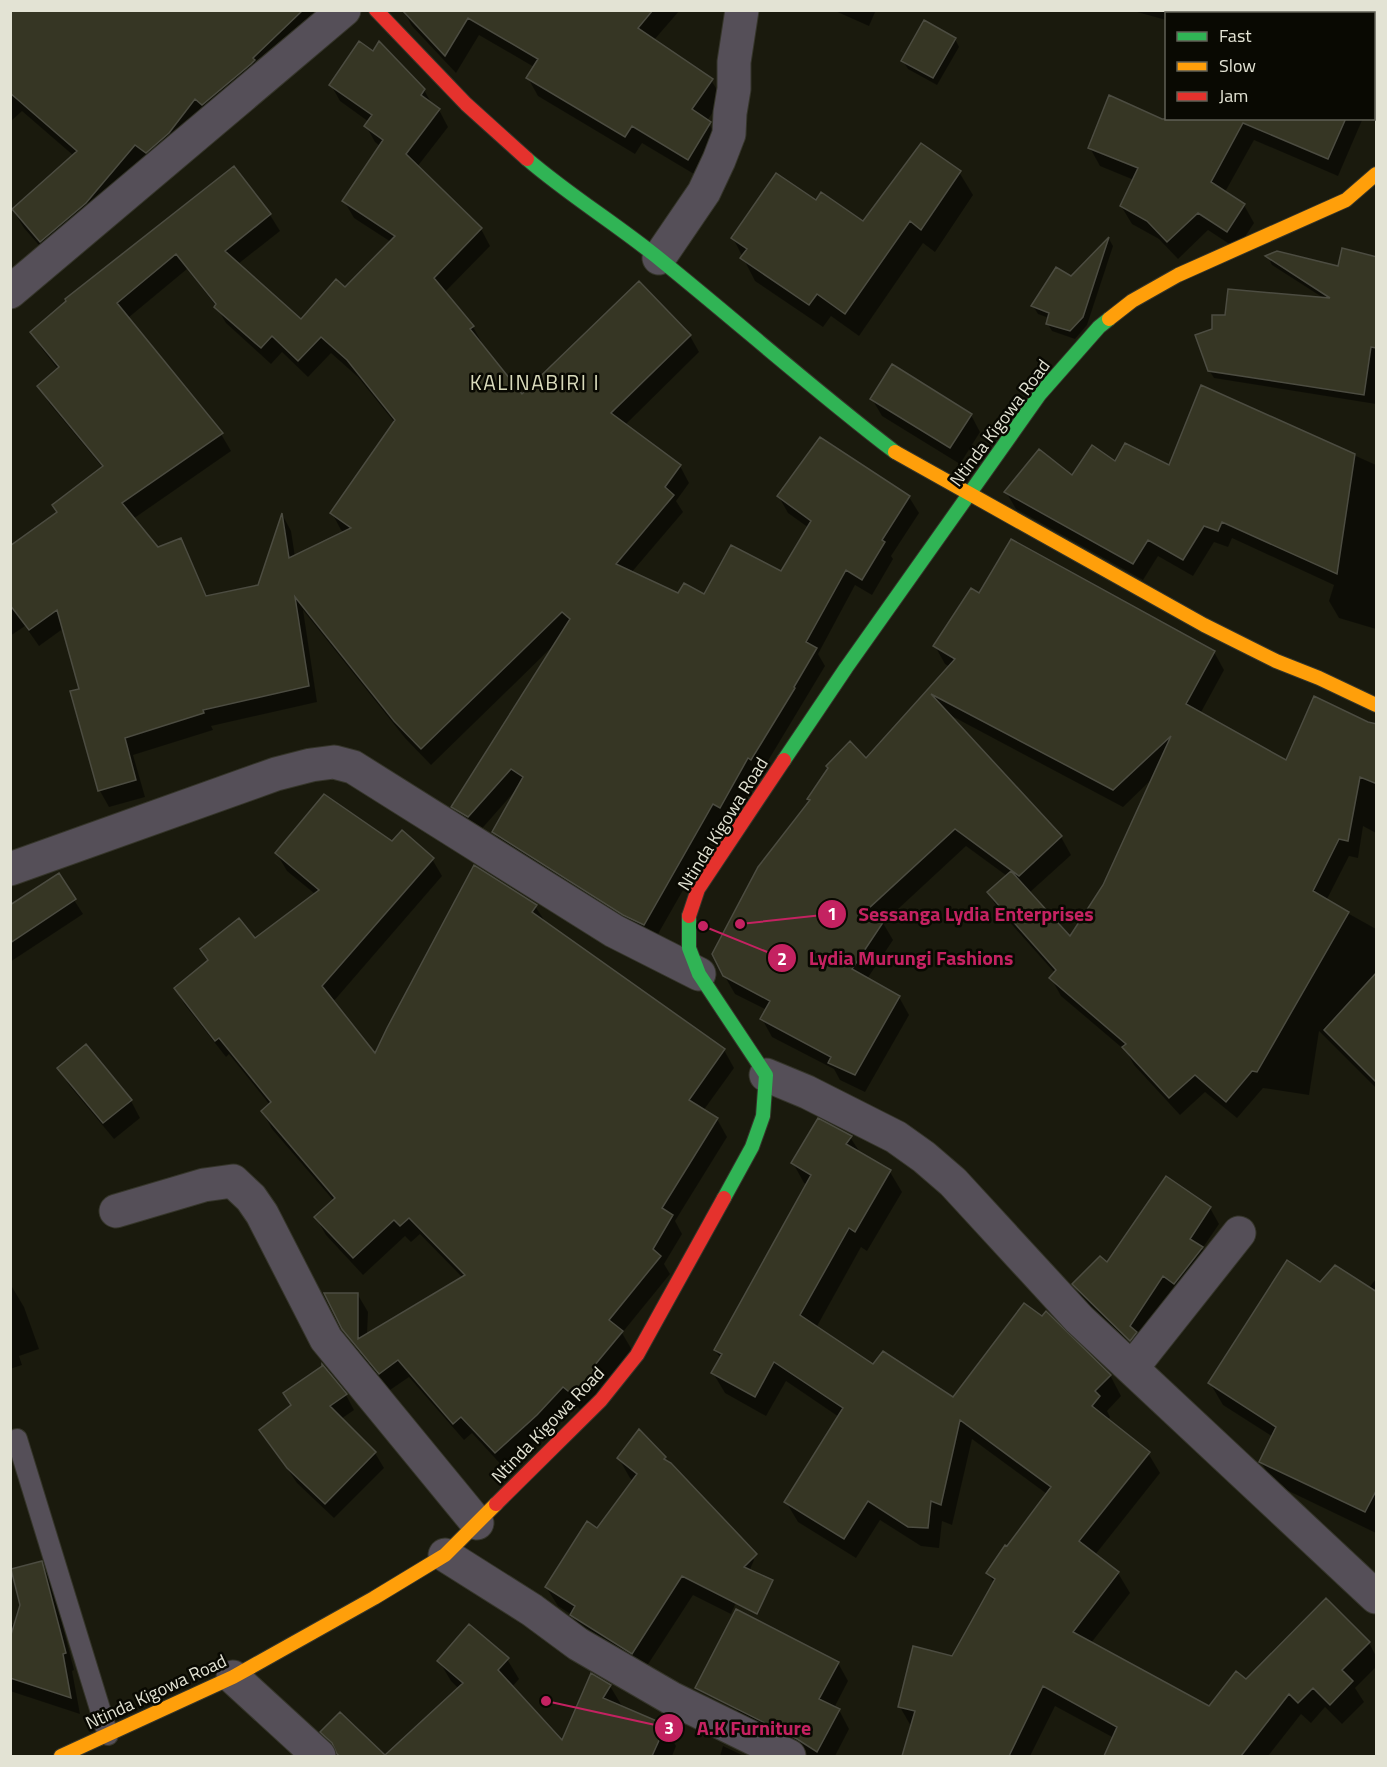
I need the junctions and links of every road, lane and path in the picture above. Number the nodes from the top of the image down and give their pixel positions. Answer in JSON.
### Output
{"nodes":[{"id":1,"x":344,"y":10,"type":"edge"},
{"id":2,"x":376,"y":10,"type":"edge"},
{"id":3,"x":742,"y":10,"type":"edge"},
{"id":4,"x":1377,"y":174,"type":"edge"},
{"id":5,"x":659,"y":258,"type":"junction"},
{"id":6,"x":10,"y":292,"type":"edge"},
{"id":7,"x":969,"y":494,"type":"junction"},
{"id":8,"x":1377,"y":705,"type":"edge"},
{"id":9,"x":10,"y":869,"type":"edge"},
{"id":10,"x":699,"y":974,"type":"junction"},
{"id":11,"x":766,"y":1075,"type":"junction"},
{"id":12,"x":116,"y":1211,"type":"dead end"},
{"id":13,"x":1239,"y":1233,"type":"dead end"},
{"id":14,"x":1132,"y":1368,"type":"junction"},
{"id":15,"x":16,"y":1439,"type":"dead end"},
{"id":16,"x":477,"y":1523,"type":"junction"},
{"id":17,"x":445,"y":1555,"type":"junction"},
{"id":18,"x":1377,"y":1597,"type":"edge"},
{"id":19,"x":233,"y":1677,"type":"junction"},
{"id":20,"x":108,"y":1735,"type":"junction"},
{"id":21,"x":61,"y":1756,"type":"edge"},
{"id":22,"x":319,"y":1756,"type":"edge"},
{"id":23,"x":789,"y":1756,"type":"edge"}],
"edges":[{"from":1,"to":6,"type":"street"},
{"from":2,"to":5,"type":"street"},
{"from":3,"to":5,"type":"street"},
{"from":4,"to":7,"type":"street","name":"Ntinda Kigowa Road"},
{"from":5,"to":7,"type":"street"},
{"from":7,"to":8,"type":"street"},
{"from":7,"to":10,"type":"street","name":"Ntinda Kigowa Road"},
{"from":9,"to":10,"type":"street"},
{"from":10,"to":11,"type":"street","name":"Ntinda Kigowa Road"},
{"from":11,"to":14,"type":"street"},
{"from":11,"to":16,"type":"street","name":"Ntinda Kigowa Road"},
{"from":12,"to":16,"type":"street"},
{"from":13,"to":14,"type":"street"},
{"from":14,"to":18,"type":"street"},
{"from":15,"to":20,"type":"lane"},
{"from":16,"to":17,"type":"street","name":"Ntinda Kigowa Road"},
{"from":17,"to":19,"type":"street","name":"Ntinda Kigowa Road"},
{"from":17,"to":23,"type":"street"},
{"from":19,"to":20,"type":"street","name":"Ntinda Kigowa Road"},
{"from":19,"to":22,"type":"street"},
{"from":20,"to":21,"type":"street","name":"Ntinda Kigowa Road"}]}
